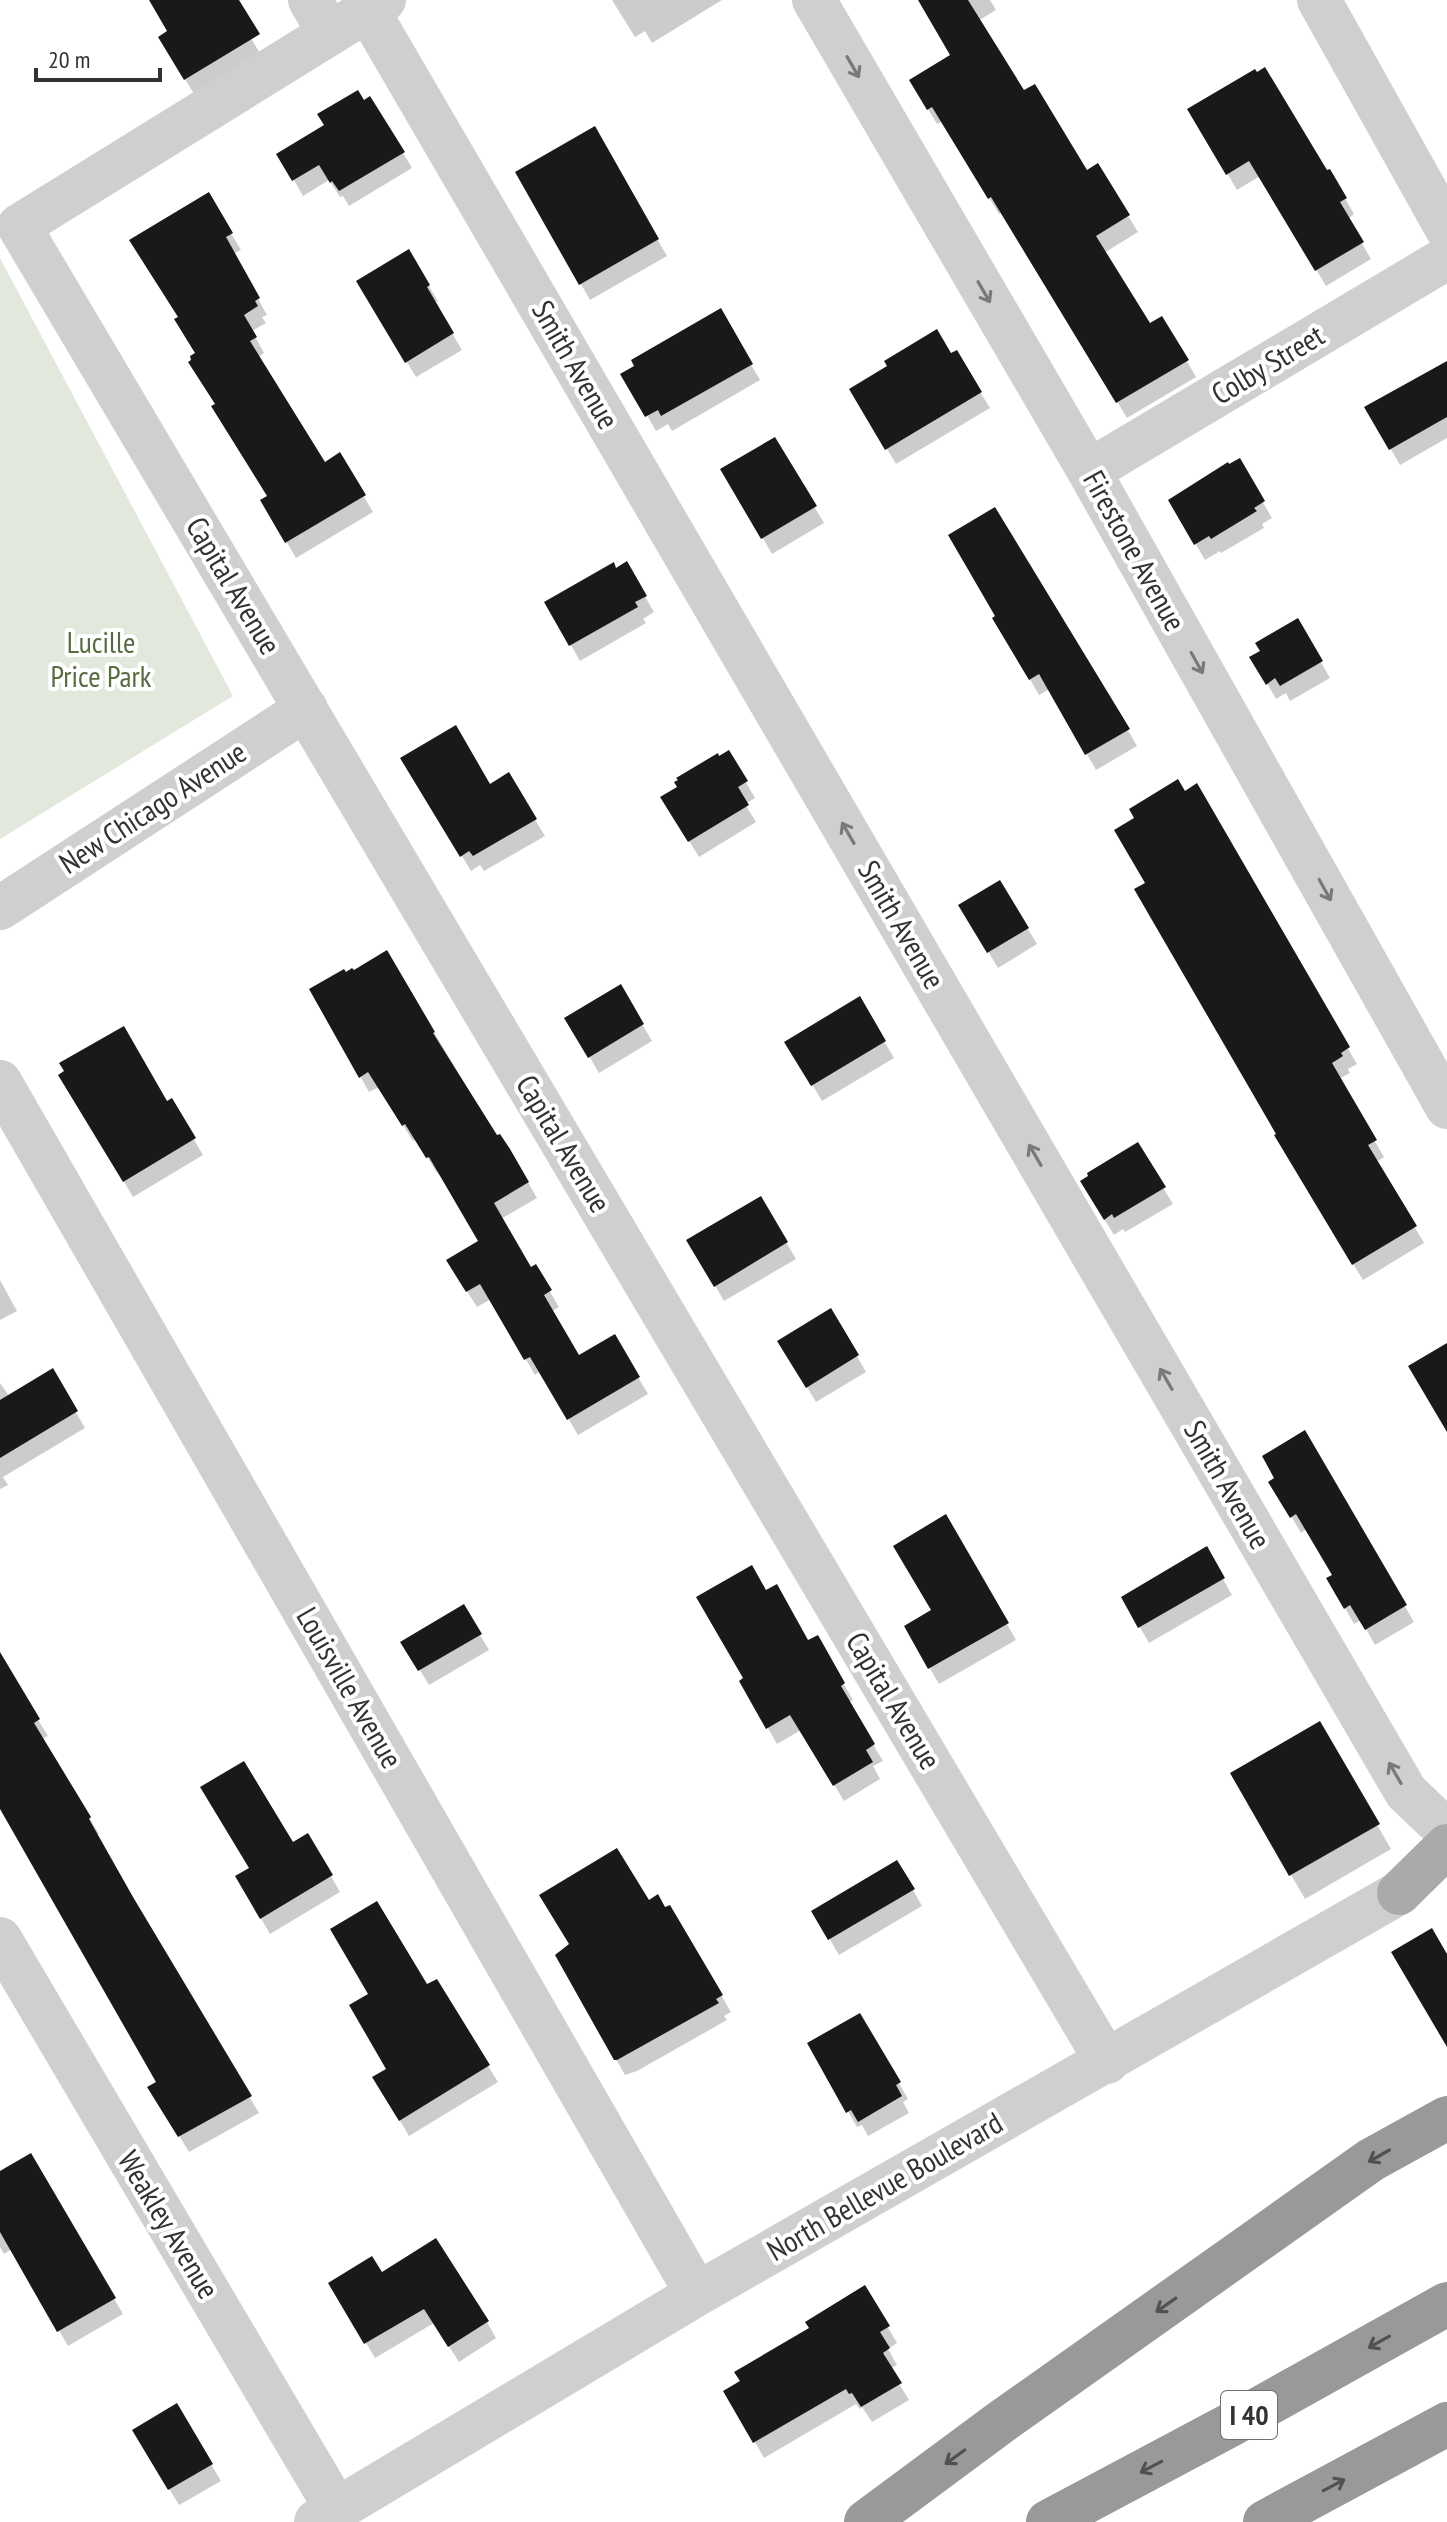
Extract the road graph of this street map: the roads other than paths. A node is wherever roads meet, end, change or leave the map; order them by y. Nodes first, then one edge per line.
1 (814, 0) edge
2 (1319, 0) edge
3 (376, 5) edge
4 (320, 17) edge
5 (1447, 229) edge
6 (1447, 258) edge
7 (1089, 471) junction
8 (306, 709) junction
9 (0, 908) edge
10 (0, 1082) edge
11 (1441, 1084) edge
12 (1447, 1831) edge
13 (1447, 1846) edge
14 (1447, 1887) edge
15 (1399, 1893) junction
16 (0, 1939) edge
17 (1107, 2062) junction
18 (1447, 2118) edge
19 (697, 2294) junction
20 (1447, 2304) edge
21 (1447, 2424) edge
22 (326, 2516) edge
23 (866, 2522) edge
24 (1048, 2522) edge
25 (1265, 2522) edge

1 -> 7 street, Firestone Avenue
2 - 5 street
3 - 4 street
12 -> 3 street, Smith Avenue
4 - 8 street, Capital Avenue
6 - 7 street, Colby Street
7 -> 11 street, Firestone Avenue
8 - 9 street, New Chicago Avenue
8 - 17 street, Capital Avenue
10 - 19 street, Louisville Avenue
13 - 15 main road, North Bellevue Boulevard
14 - 15 main road
15 - 17 street, North Bellevue Boulevard
16 - 22 street, Weakley Avenue
17 - 19 street, North Bellevue Boulevard
18 -> 23 highway
19 - 22 street, North Bellevue Boulevard
20 -> 24 highway, I 40
25 -> 21 highway

